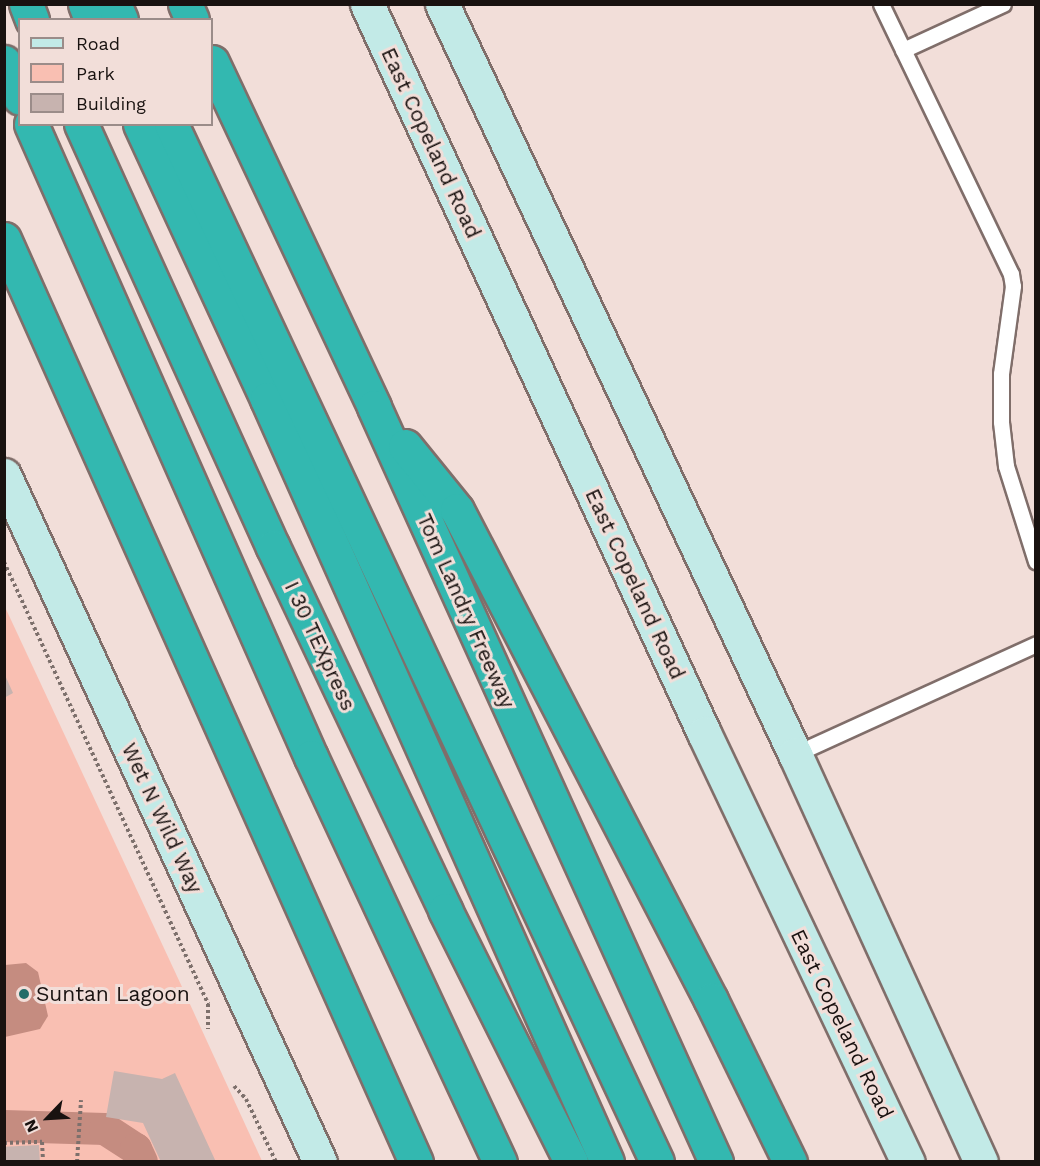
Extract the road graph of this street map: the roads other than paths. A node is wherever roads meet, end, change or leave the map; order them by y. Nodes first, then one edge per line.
1 (85, 4) edge
2 (114, 4) edge
3 (184, 4) edge
4 (367, 4) edge
5 (442, 4) edge
6 (881, 4) edge
7 (1003, 4) edge
8 (91, 18) edge
9 (120, 18) edge
10 (191, 18) edge
11 (903, 50) junction
12 (4, 62) edge
13 (213, 64) edge
14 (18, 94) edge
15 (32, 126) edge
16 (82, 126) edge
17 (141, 126) edge
18 (172, 126) edge
19 (4, 239) edge
20 (374, 406) junction
21 (4, 476) edge
22 (1035, 561) edge
23 (1035, 644) edge
24 (795, 754) junction
25 (320, 1161) edge
26 (416, 1161) edge
27 (500, 1161) edge
28 (571, 1161) edge
29 (607, 1161) edge
30 (657, 1161) edge
31 (716, 1161) edge
32 (790, 1161) edge
33 (908, 1161) edge
34 (981, 1161) edge

1 - 8 highway
2 - 9 highway
3 - 10 highway
4 - 33 main road, East Copeland Road
5 - 24 main road
6 - 11 lane
7 - 11 lane
11 - 22 lane
12 - 14 highway
13 - 20 highway, Tom Landry Freeway
15 - 27 highway
16 - 28 highway, I 30 TEXpress
17 - 29 highway
18 - 30 highway
19 - 26 highway
20 - 31 highway, Tom Landry Freeway
20 - 32 highway
21 - 25 main road, Wet N Wild Way
23 - 24 lane
24 - 34 main road

